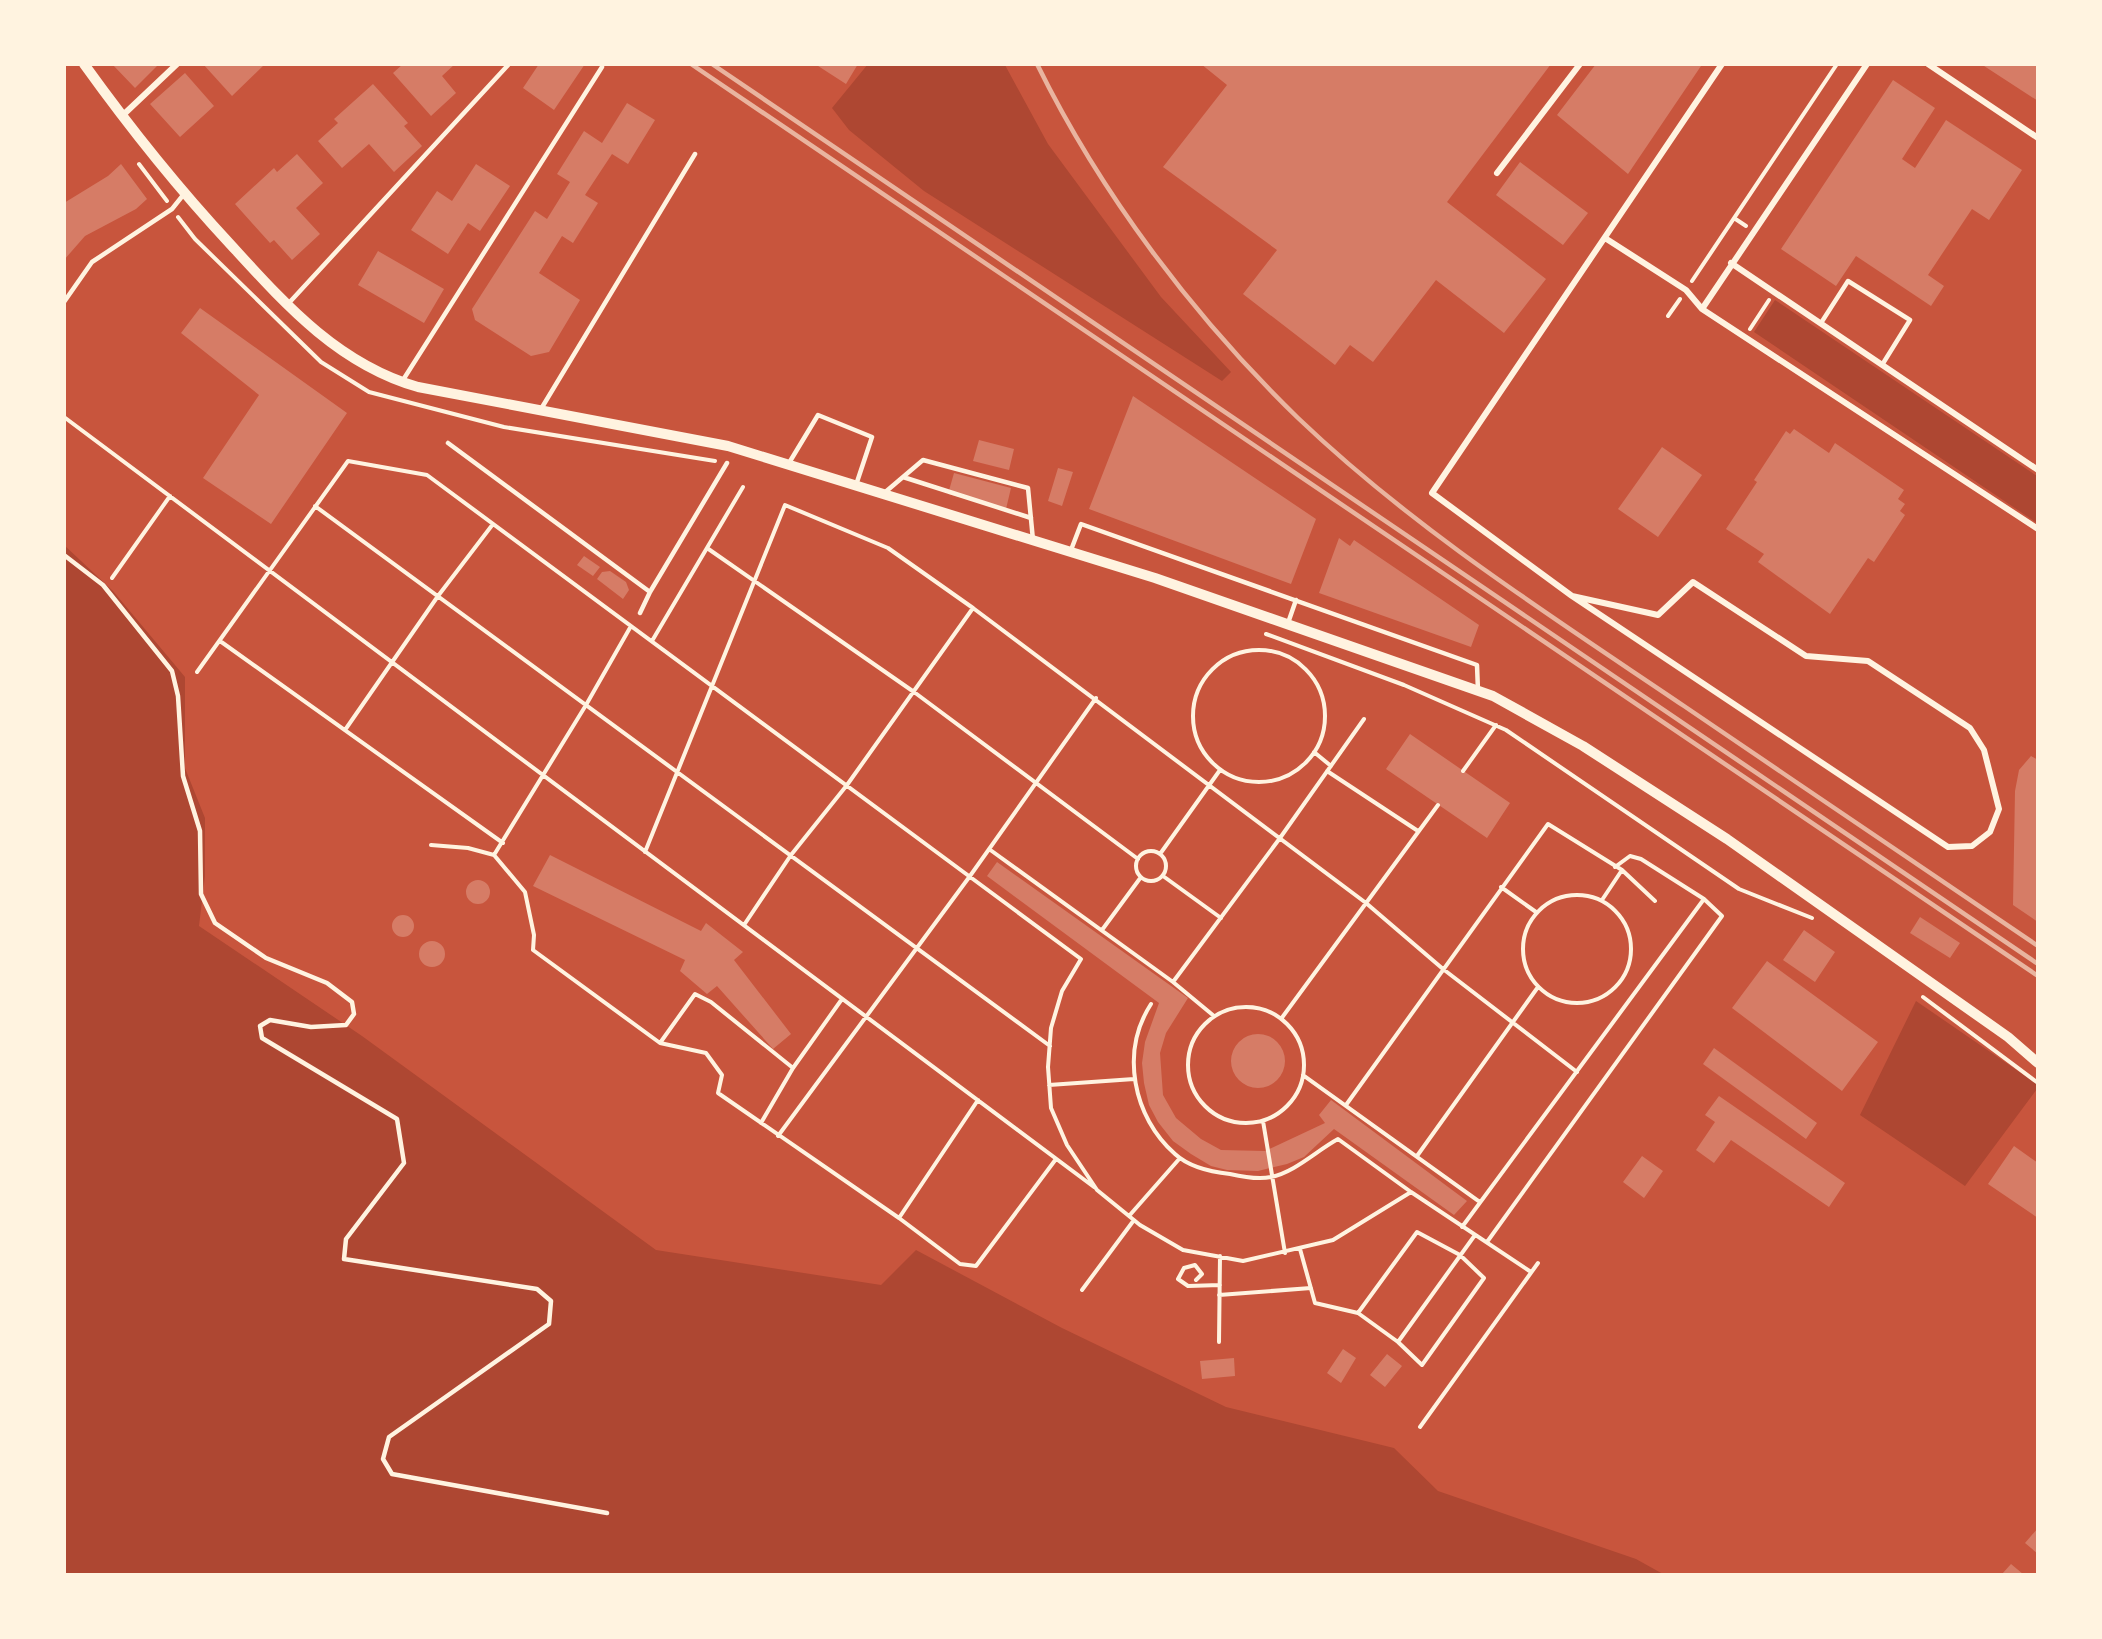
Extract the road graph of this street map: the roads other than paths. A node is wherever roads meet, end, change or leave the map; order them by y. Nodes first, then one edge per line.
1 (84, 64) edge
2 (177, 64) edge
3 (509, 64) edge
4 (1580, 64) edge
5 (1722, 64) edge
6 (1867, 64) edge
7 (1928, 64) edge
8 (602, 67) dead end
9 (122, 116) junction
10 (2037, 138) edge
11 (695, 154) dead end
12 (1497, 173) dead end
13 (184, 194) junction
14 (1605, 238) junction
15 (1731, 263) junction
16 (64, 302) edge
17 (286, 306) junction
18 (1702, 309) junction
19 (1821, 324) junction
20 (1882, 365) junction
21 (401, 382) junction
22 (541, 410) junction
23 (448, 443) dead end
24 (727, 463) road end
25 (788, 464) junction
26 (2037, 470) edge
27 (903, 477) junction
28 (856, 485) junction
29 (884, 494) junction
30 (1031, 518) junction
31 (2037, 529) edge
32 (1033, 540) junction
33 (1070, 552) junction
34 (64, 555) edge
35 (650, 592) junction
36 (1572, 596) junction
37 (1296, 600) junction
38 (640, 613) road end
39 (1287, 624) junction
40 (1478, 691) junction
41 (2037, 1063) edge
42 (607, 1513) dead end

1 - 9 street
2 - 9 street
3 - 17 lane
4 - 12 street
5 - 14 street
6 - 15 street
7 - 10 street
8 - 21 lane
9 - 13 street
11 - 22 lane
13 - 16 lane
13 - 17 street
14 - 18 street
14 - 36 street
15 - 18 street
15 - 19 street
17 - 21 street
18 - 31 street
19 - 20 street
19 - 20 lane
20 - 26 street
21 - 22 street
22 - 25 street
23 - 35 lane
24 - 35 lane
25 - 28 street
25 - 28 lane
27 - 29 lane
27 - 30 lane
27 - 30 lane
28 - 29 street
29 - 32 street
30 - 32 lane
32 - 33 street
33 - 37 lane
33 - 39 street
34 - 42 lane
35 - 38 lane
36 - 36 street
37 - 39 lane
37 - 40 lane
39 - 40 street
40 - 41 street

